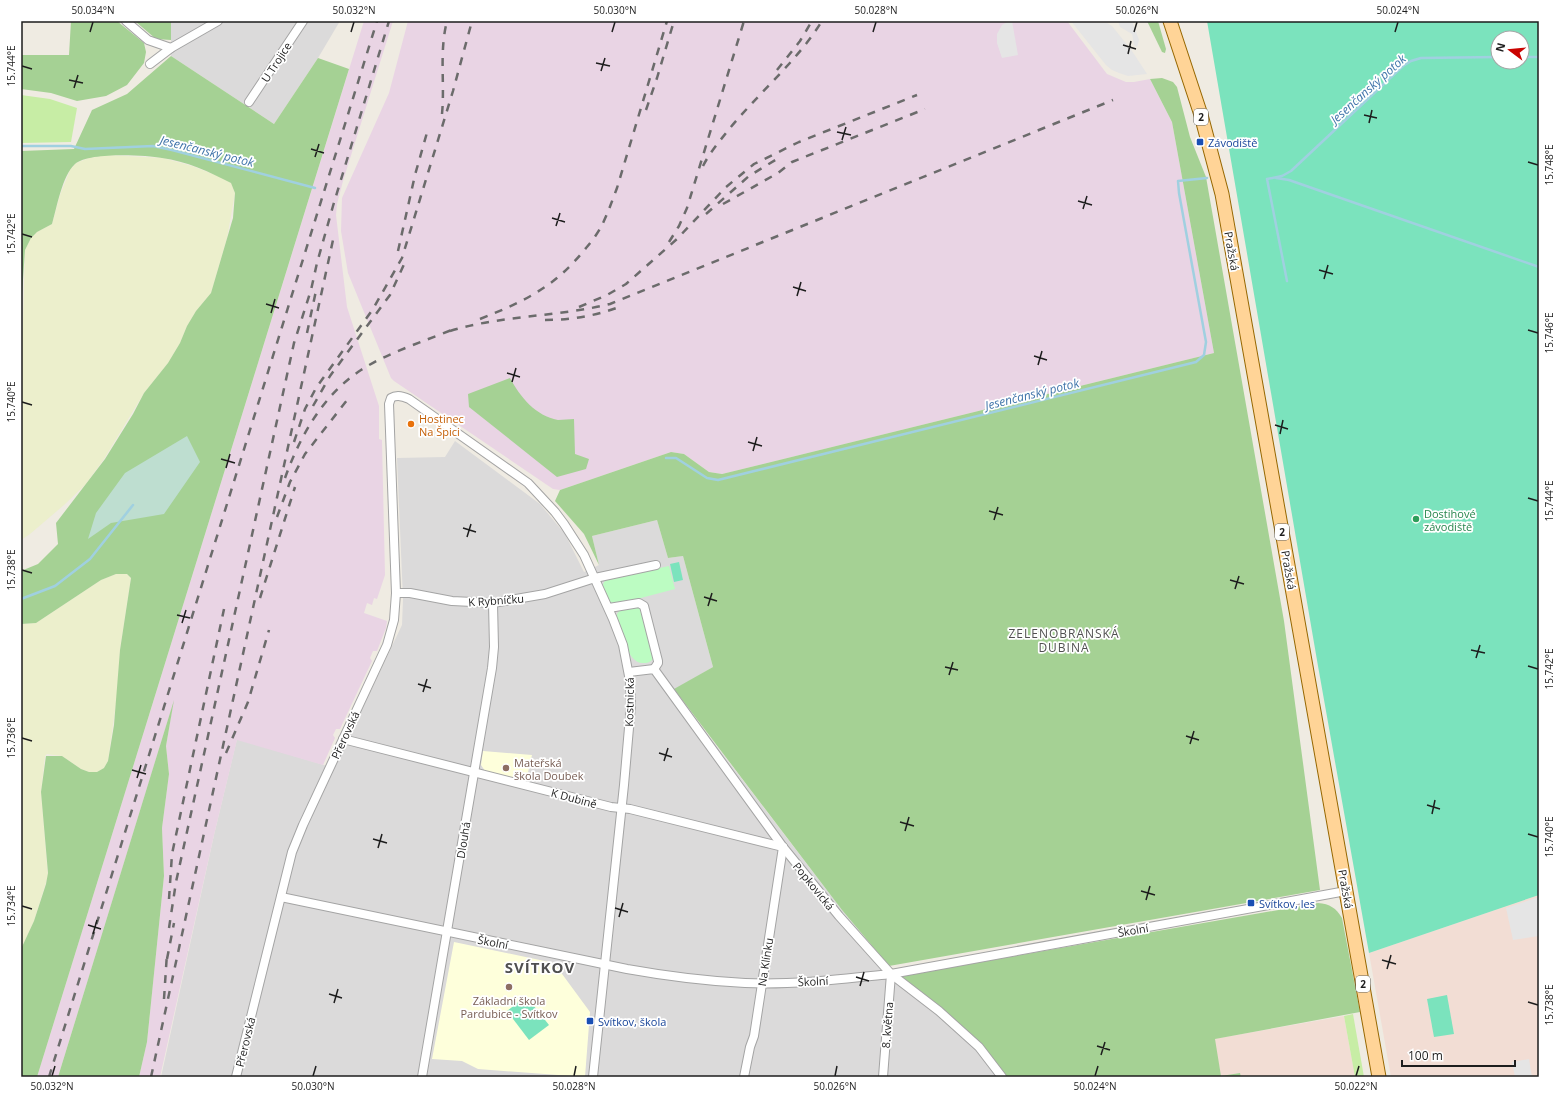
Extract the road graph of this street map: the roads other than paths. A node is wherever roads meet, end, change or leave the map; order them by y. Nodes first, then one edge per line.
1 (126, 21) edge
2 (218, 21) edge
3 (1170, 21) edge
4 (300, 22) edge
5 (171, 48) junction
6 (150, 64) dead end
7 (249, 102) dead end
8 (403, 396) joint
9 (656, 565) dead end
10 (595, 578) junction
11 (396, 593) junction
12 (493, 602) junction
13 (609, 608) junction
14 (654, 669) junction
15 (629, 672) junction
16 (343, 738) junction
17 (474, 772) junction
18 (622, 808) junction
19 (782, 847) junction
20 (1346, 891) junction
21 (281, 898) junction
22 (447, 933) junction
23 (604, 964) junction
24 (891, 974) junction
25 (761, 983) junction
26 (236, 1077) edge
27 (422, 1077) edge
28 (593, 1077) edge
29 (744, 1077) edge
30 (884, 1077) edge
31 (1002, 1077) edge
32 (1379, 1077) edge

1 - 5 street
2 - 5 street
3 - 20 main road, Pražská / 2
4 - 7 street, U Trojice
5 - 6 street
8 - 10 street, Kostnická
8 - 11 street, Přerovská
9 - 10 street
10 - 12 street, K Rybníčku
10 - 13 street, Kostnická
11 - 12 street, K Rybníčku
11 - 16 street, Přerovská
12 - 17 street, Dlouhá
13 - 14 street
13 - 15 street, Kostnická
14 - 15 street
14 - 19 street, Popkovická
15 - 18 street, Kostnická
16 - 17 street, K Dubině
16 - 21 street, Přerovská
17 - 18 street, K Dubině
17 - 22 street, Dlouhá
18 - 19 street, K Dubině
18 - 23 street, Kostnická
19 - 24 street, Popkovická
19 - 25 street, Na Klínku
20 - 24 street, Školní
20 - 32 main road, Pražská / 2
21 - 22 street, Školní
21 - 26 street, Přerovská
22 - 23 street, Školní
22 - 27 street, Dlouhá
23 - 25 street, Školní
23 - 28 street, Kostnická
24 - 25 street, Školní
24 - 30 street, 8. května
24 - 31 street, Popkovická
25 - 29 street, Na Klínku

